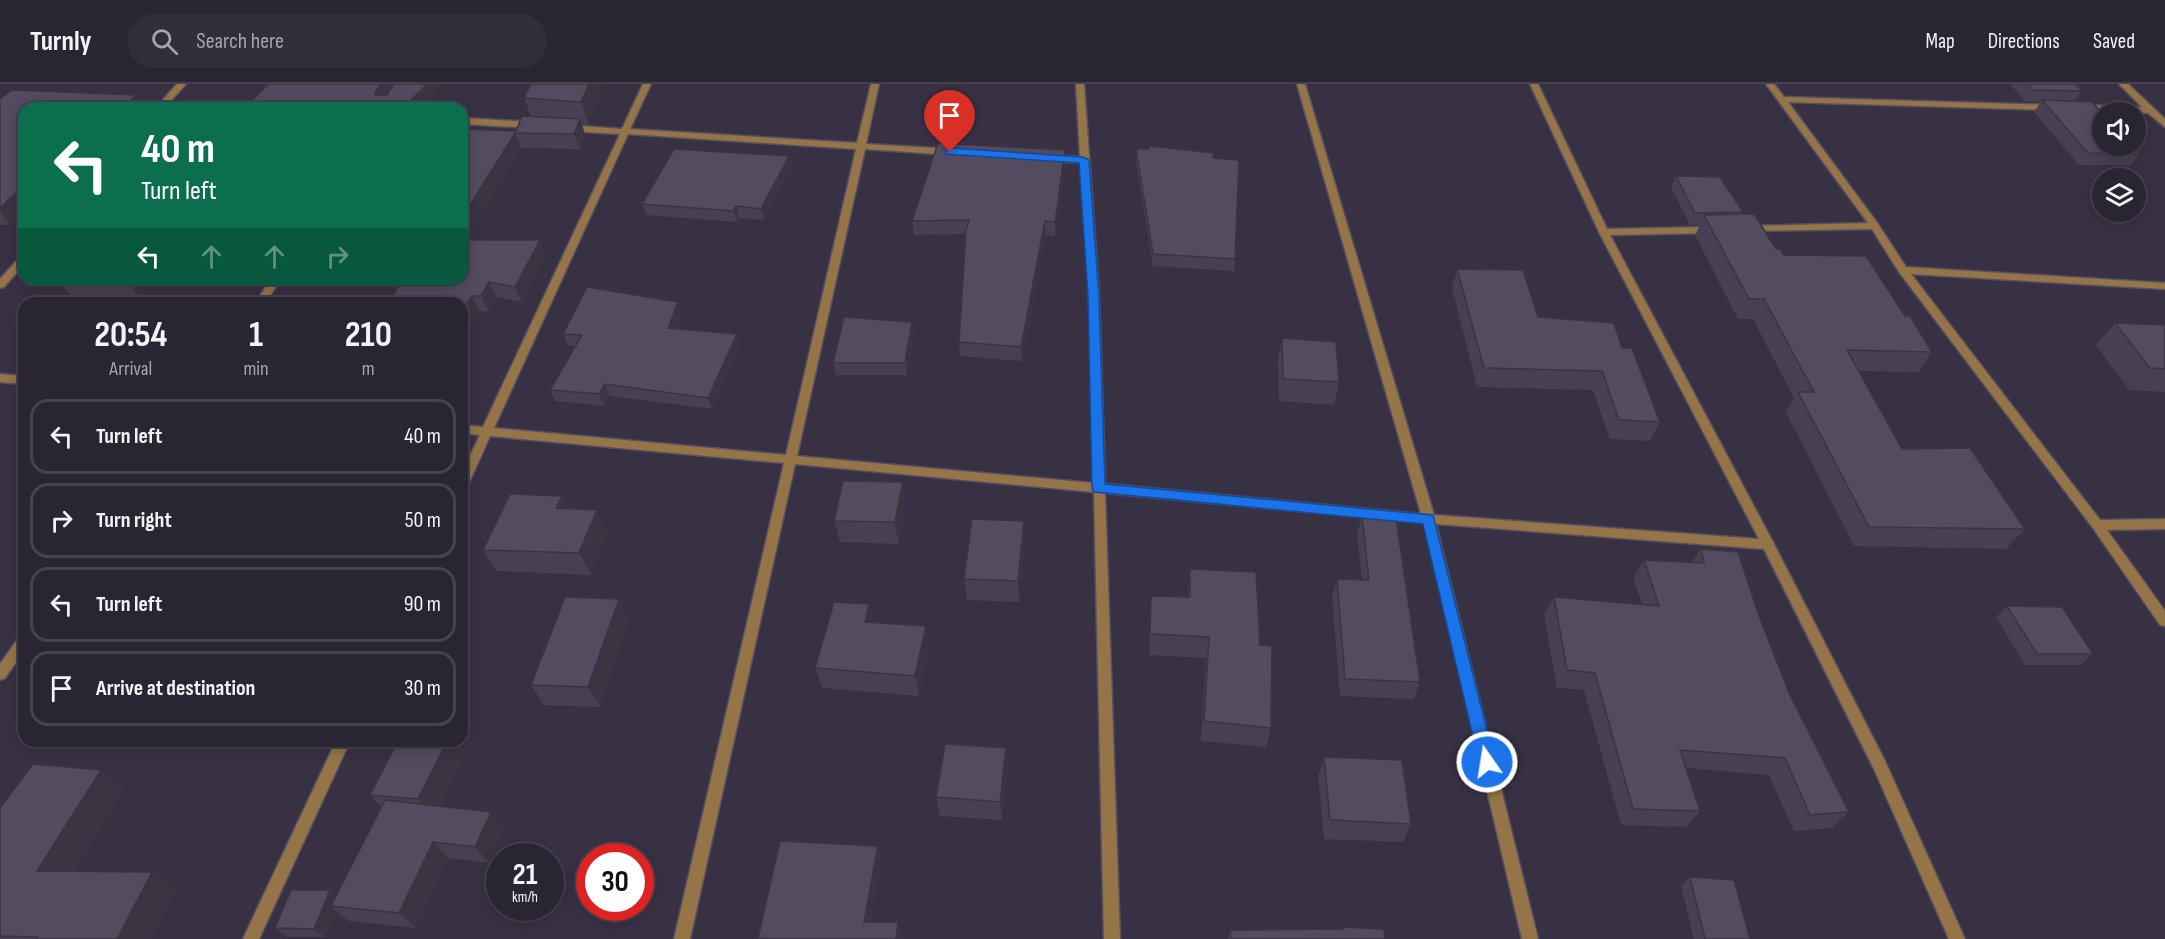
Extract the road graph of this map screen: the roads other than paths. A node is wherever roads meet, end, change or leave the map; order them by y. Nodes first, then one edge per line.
1 (182, 84) edge
2 (647, 84) edge
3 (876, 84) edge
4 (1080, 84) edge
5 (1301, 84) edge
6 (1534, 84) edge
7 (1770, 84) edge
8 (2123, 84) edge
9 (1780, 99) junction
10 (166, 102) edge
11 (2150, 110) junction
12 (468, 121) edge
13 (2165, 124) edge
14 (544, 126) edge
15 (556, 127) edge
16 (626, 131) junction
17 (861, 146) junction
18 (967, 153) edge
19 (1037, 157) edge
20 (1083, 160) junction
21 (1875, 226) junction
22 (1722, 229) edge
23 (1733, 229) edge
24 (1604, 232) junction
25 (18, 265) edge
26 (1903, 270) junction
27 (0, 285) edge
28 (2165, 286) edge
29 (0, 378) edge
30 (18, 380) edge
31 (468, 430) edge
32 (487, 432) junction
33 (789, 460) junction
34 (468, 472) edge
35 (1099, 488) junction
36 (1429, 519) junction
37 (2165, 524) edge
38 (2097, 525) junction
39 (1768, 544) junction
40 (2165, 621) edge
41 (18, 648) edge
42 (0, 674) edge
43 (340, 747) edge
44 (251, 939) edge
45 (682, 939) edge
46 (1112, 939) edge
47 (1530, 939) edge
48 (1957, 939) edge

1 - 10 street
2 - 16 street
3 - 17 street
4 - 20 street
5 - 36 street
6 - 24 street
7 - 9 street
8 - 11 street
9 - 11 street
9 - 21 street
11 - 13 street
12 - 14 street
15 - 16 street
16 - 17 street
16 - 32 street
17 - 18 street
17 - 33 street
19 - 20 street
20 - 35 street
21 - 23 street
21 - 26 street
22 - 24 street
24 - 39 street
25 - 27 street
26 - 28 street
26 - 38 street
29 - 30 street
31 - 32 street
32 - 33 street
32 - 34 street
33 - 35 street
33 - 45 street
35 - 36 street
35 - 46 street
36 - 39 street
36 - 47 street
37 - 38 street
38 - 40 street
39 - 48 street
41 - 42 street
43 - 44 street

